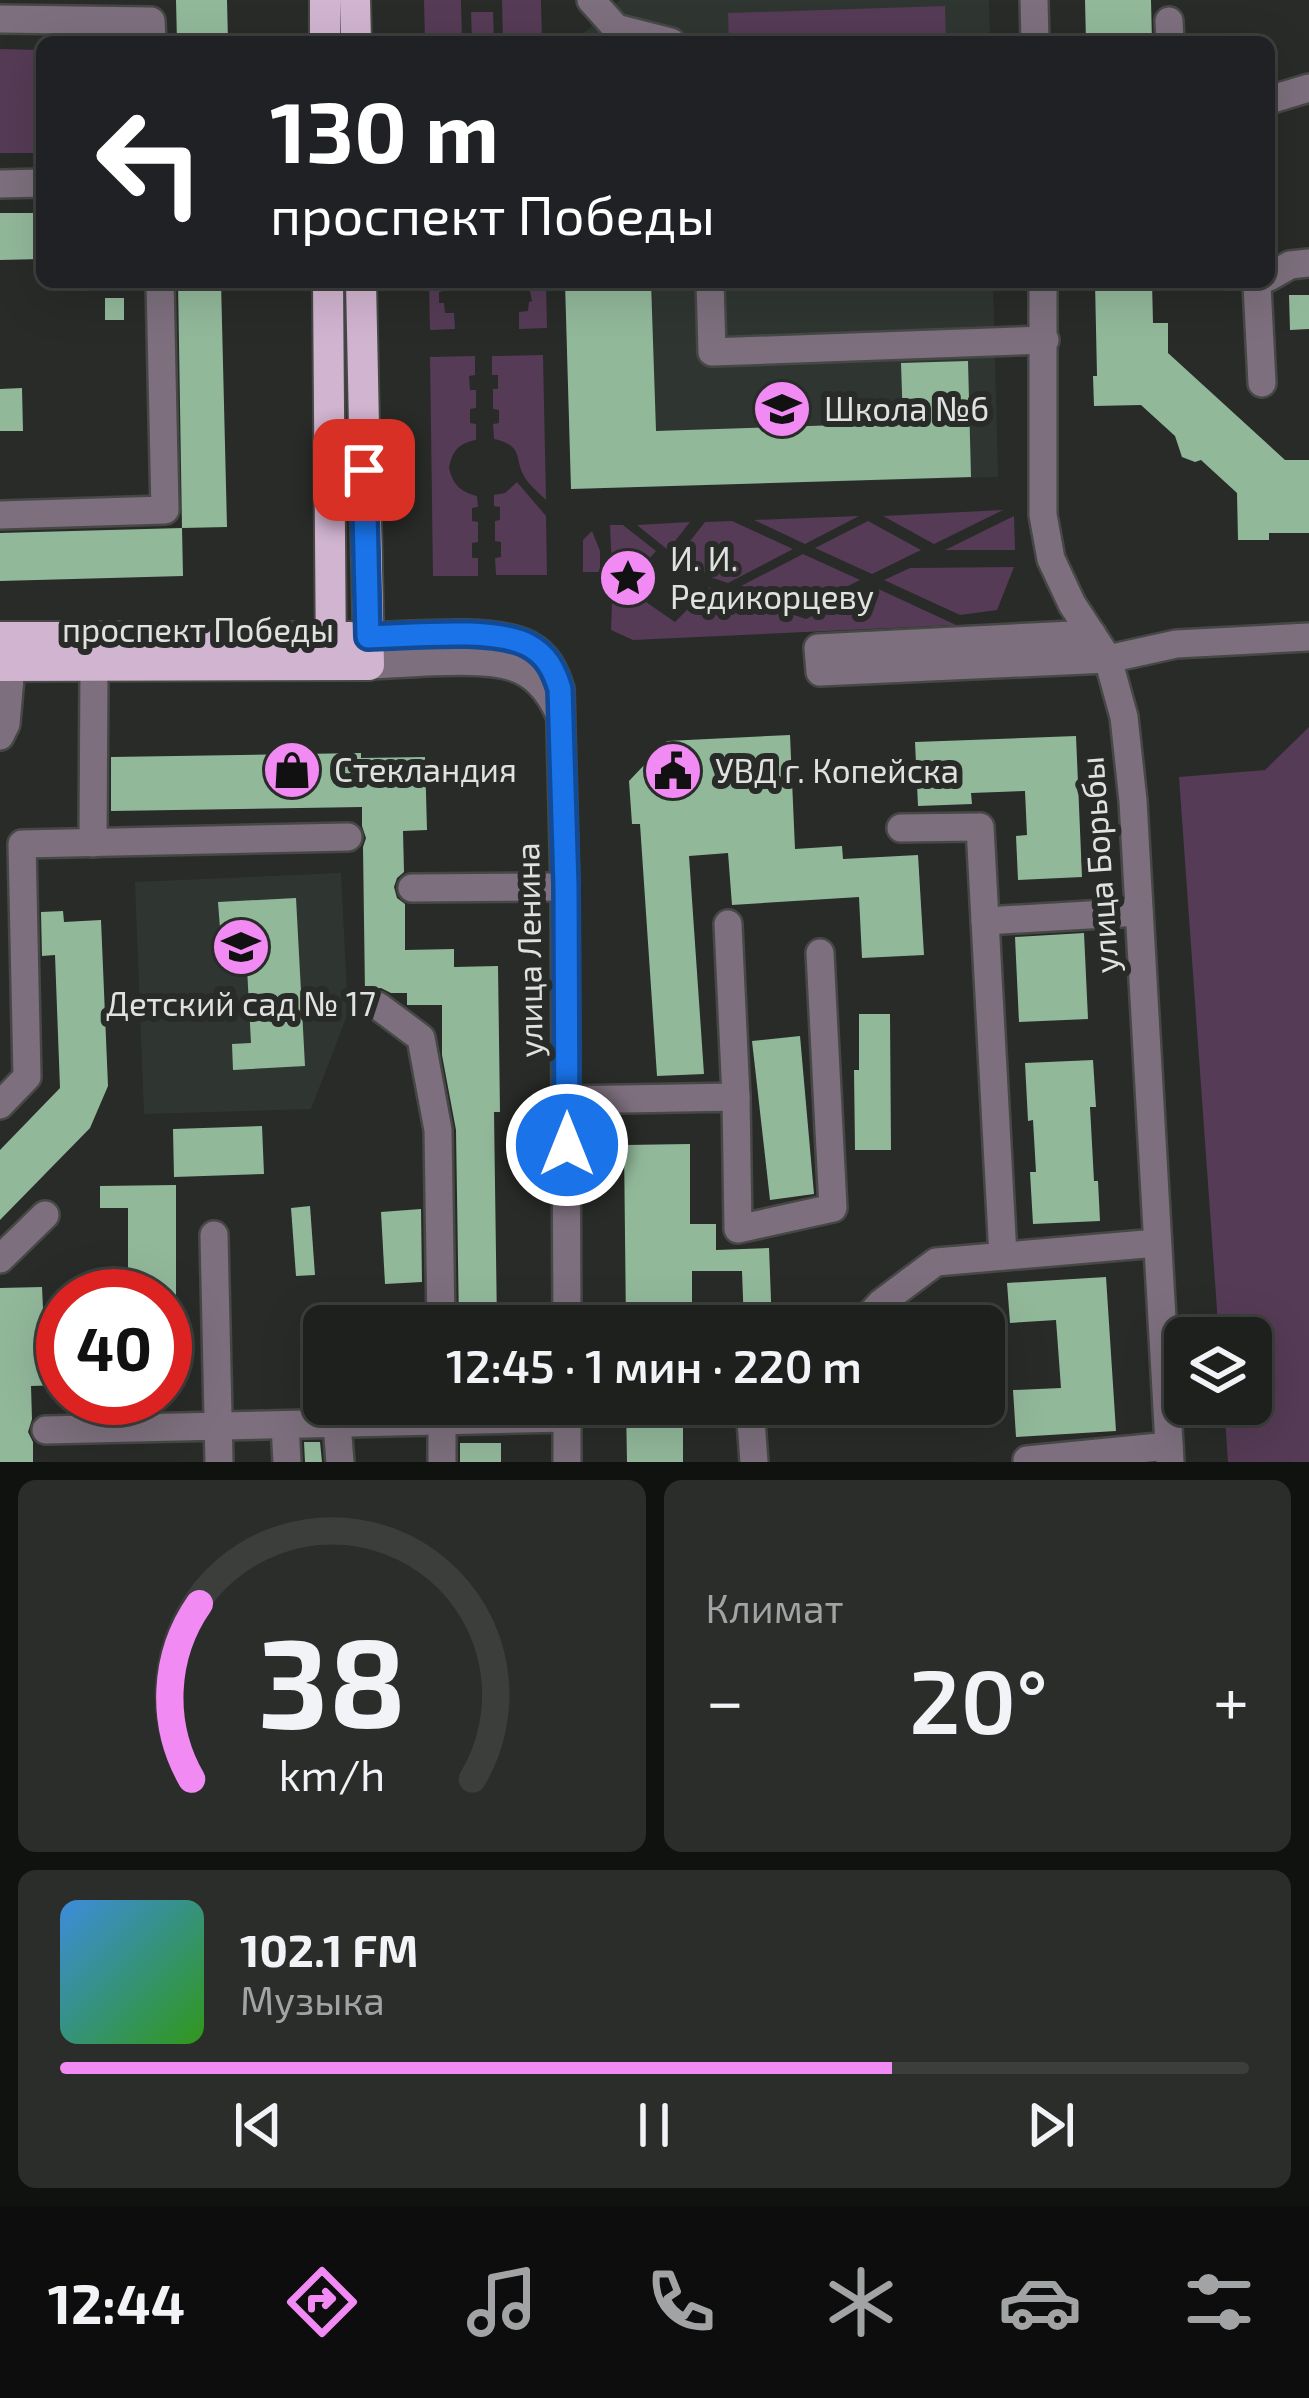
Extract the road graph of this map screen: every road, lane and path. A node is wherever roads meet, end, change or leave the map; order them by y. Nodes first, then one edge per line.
1 (325, 0) edge
2 (355, 0) edge
3 (591, 0) edge
4 (1034, 0) edge
5 (0, 19) edge
6 (616, 35) edge
7 (152, 36) edge
8 (325, 36) edge
9 (356, 36) edge
10 (1035, 36) edge
11 (1309, 88) edge
12 (1275, 98) edge
13 (36, 183) edge
14 (0, 184) edge
15 (1309, 263) edge
16 (1275, 274) edge
17 (160, 288) edge
18 (328, 288) edge
19 (361, 288) edge
20 (710, 288) edge
21 (1043, 288) edge
22 (1257, 288) edge
23 (1045, 340) junction
24 (1262, 382) dead end
25 (0, 515) edge
26 (1092, 634) junction
27 (1309, 637) edge
28 (331, 651) junction
29 (368, 651) junction
30 (4, 656) edge
31 (1108, 658) junction
32 (94, 667) junction
33 (561, 717) joint
34 (0, 736) edge
35 (901, 829) dead end
36 (348, 837) dead end
37 (93, 843) junction
38 (566, 886) junction
39 (412, 888) dead end
40 (1139, 912) junction
41 (985, 921) junction
42 (728, 924) dead end
43 (820, 953) dead end
44 (378, 1006) dead end
45 (736, 1097) junction
46 (567, 1100) junction
47 (0, 1105) edge
48 (45, 1215) dead end
49 (214, 1235) dead end
50 (1157, 1243) junction
51 (1003, 1256) junction
52 (0, 1258) edge
53 (441, 1305) edge
54 (567, 1305) edge
55 (879, 1305) edge
56 (285, 1425) junction
57 (303, 1425) edge
58 (337, 1425) edge
59 (442, 1425) edge
60 (567, 1425) edge
61 (751, 1425) edge
62 (218, 1427) junction
63 (46, 1430) dead end
64 (1170, 1454) edge
65 (219, 1462) edge
66 (287, 1462) edge
67 (340, 1462) edge
68 (442, 1462) edge
69 (567, 1462) edge
70 (754, 1462) edge
71 (1027, 1462) edge

1 - 8 main road
2 - 9 main road
3 - 6 street
4 - 10 street
5 - 7 street
11 - 12 street
13 - 14 street
15 - 16 street
17 - 25 street
18 - 28 main road
19 - 29 main road
20 - 23 street
21 - 23 street, улица Борьбы
22 - 24 street
23 - 26 street, улица Борьбы
26 - 31 street, улица Борьбы
26 - 31 street
27 - 31 street
28 - 29 main road, проспект Победы
28 - 30 main road, проспект Победы
28 - 32 main road, проспект Победы
29 - 33 street, проспект Победы
30 - 32 main road, проспект Победы
30 - 34 street
31 - 40 street, улица Борьбы
32 - 37 street
33 - 38 street, улица Ленина
35 - 41 street
36 - 37 street
37 - 47 street
38 - 39 street
38 - 46 street, улица Ленина
40 - 41 street
40 - 50 street, улица Борьбы
41 - 51 street
42 - 45 street
43 - 45 street
44 - 53 street
45 - 46 street
46 - 54 street, улица Ленина
48 - 52 street
49 - 62 street
50 - 51 street
50 - 64 street, улица Борьбы
51 - 55 street
56 - 57 street
56 - 62 street
56 - 66 street
58 - 67 street
59 - 68 street
60 - 69 street
61 - 70 street
62 - 63 street
62 - 65 street
64 - 71 street

